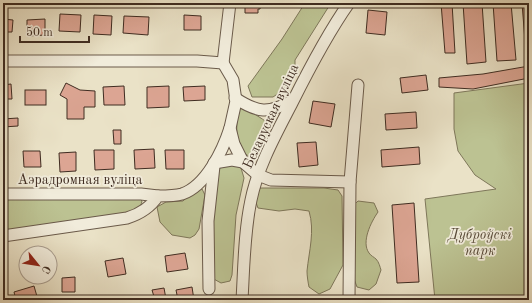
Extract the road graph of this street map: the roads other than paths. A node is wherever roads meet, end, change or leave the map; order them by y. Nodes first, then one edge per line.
1 (230, 3) edge
2 (349, 3) edge
3 (3, 61) edge
4 (223, 63) junction
5 (358, 85) dead end
6 (235, 98) junction
7 (292, 101) junction
8 (230, 128) junction
9 (243, 162) junction
10 (214, 163) junction
11 (258, 175) junction
12 (350, 182) junction
13 (3, 194) edge
14 (158, 196) junction
15 (3, 236) edge
16 (209, 289) dead end
17 (242, 300) edge
18 (349, 300) edge

1 - 4 street
2 - 7 street, Беларуская вуліца
3 - 4 street
4 - 6 street
5 - 12 street
6 - 7 street
6 - 8 street
7 - 11 street, Беларуская вуліца
8 - 9 street
8 - 10 street
9 - 10 street
9 - 11 street
10 - 14 street, Аэрадромная вуліца
10 - 16 street
11 - 12 street
11 - 17 street, Беларуская вуліца
12 - 18 street
13 - 14 street, Аэрадромная вуліца
14 - 15 street

